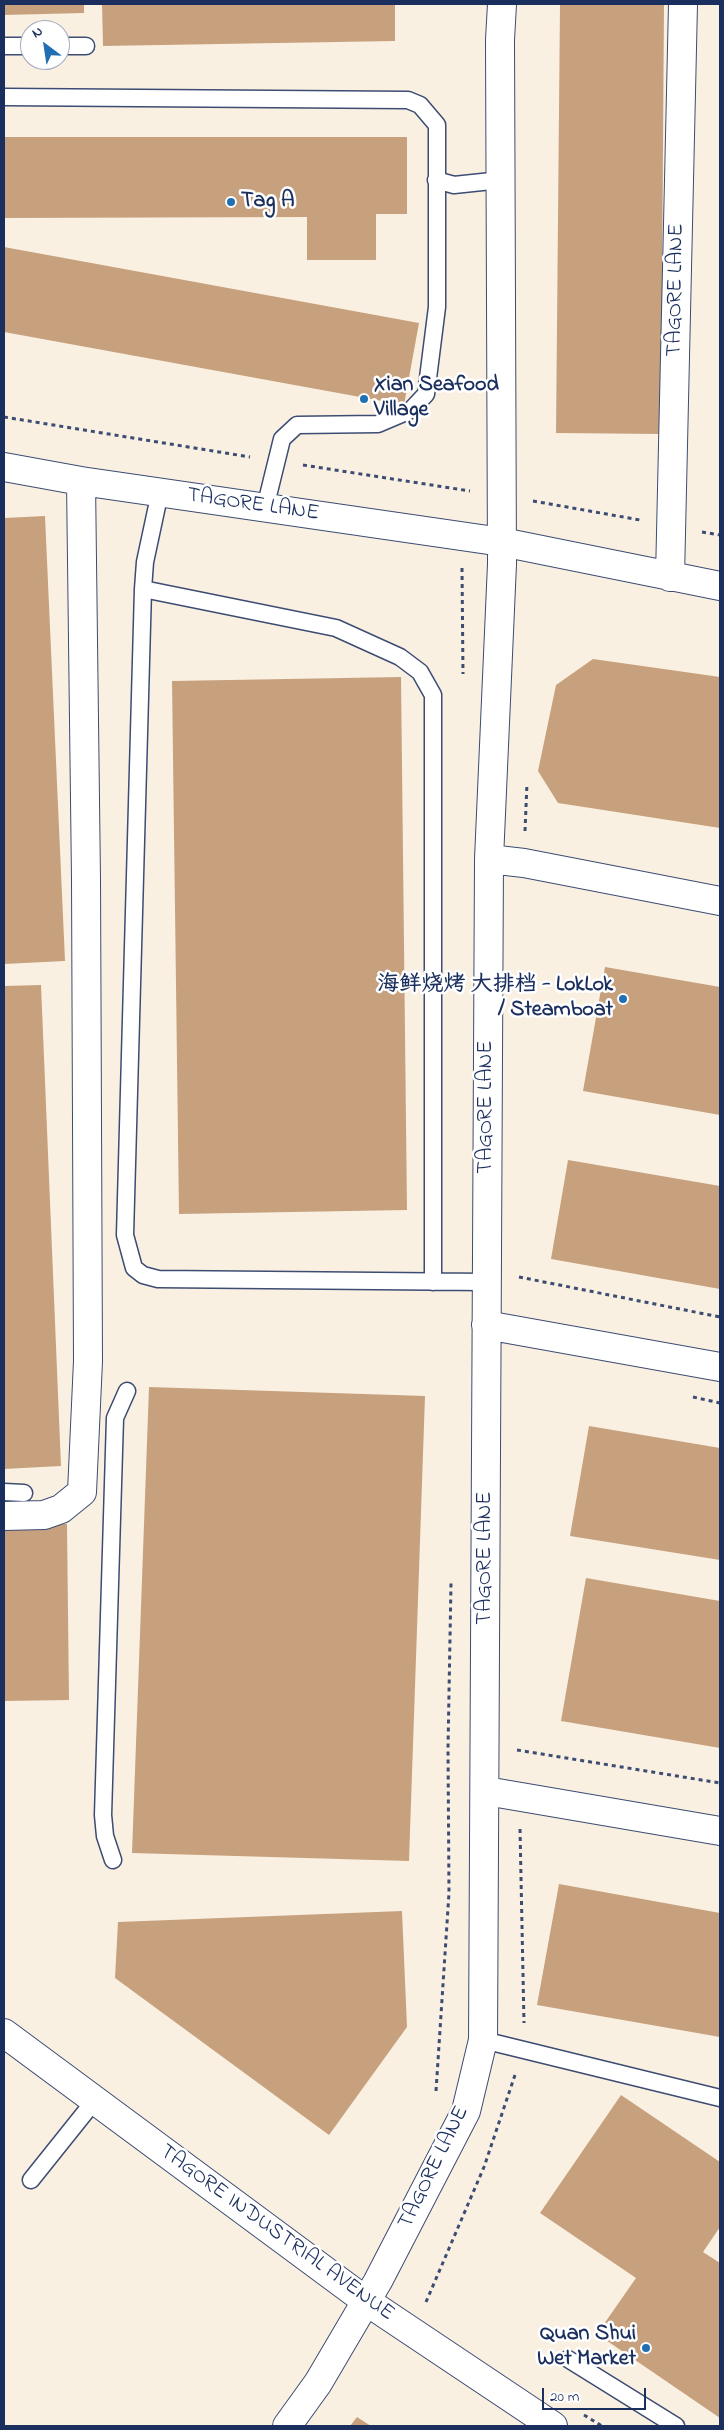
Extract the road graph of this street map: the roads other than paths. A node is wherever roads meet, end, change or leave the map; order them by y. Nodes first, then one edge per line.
1 (502, 4) edge
2 (683, 4) edge
3 (4, 46) edge
4 (20, 46) edge
5 (70, 46) edge
6 (86, 46) dead end
7 (4, 97) edge
8 (436, 180) junction
9 (501, 180) junction
10 (4, 467) edge
11 (82, 481) junction
12 (160, 492) junction
13 (265, 508) junction
14 (502, 542) junction
15 (670, 577) junction
16 (720, 586) edge
17 (143, 589) junction
18 (489, 858) junction
19 (720, 900) edge
20 (499, 1279) junction
21 (432, 1282) junction
22 (486, 1325) junction
23 (720, 1368) edge
24 (127, 1391) dead end
25 (4, 1492) edge
26 (24, 1493) dead end
27 (4, 1516) edge
28 (486, 1791) junction
29 (720, 1831) edge
30 (113, 1860) dead end
31 (4, 2034) edge
32 (483, 2040) junction
33 (720, 2098) edge
34 (95, 2100) junction
35 (31, 2180) dead end
36 (366, 2301) junction
37 (568, 2359) dead end
38 (287, 2426) edge
39 (553, 2426) edge
40 (676, 2426) edge

1 - 9 street, TAGORE LANE
2 - 15 street, TAGORE LANE
3 - 4 lane
5 - 6 lane
7 - 8 lane
8 - 9 lane
8 - 13 lane
9 - 14 street, TAGORE LANE
10 - 11 street, TAGORE LANE
11 - 12 street, TAGORE LANE
11 - 27 street
12 - 13 street, TAGORE LANE
12 - 17 lane
13 - 14 street, TAGORE LANE
14 - 15 street, TAGORE LANE
14 - 18 street, TAGORE LANE
15 - 16 street, TAGORE LANE
17 - 21 lane
17 - 21 lane
18 - 19 street
18 - 20 street, TAGORE LANE
20 - 21 lane
20 - 22 street, TAGORE LANE
22 - 23 street
22 - 28 street, TAGORE LANE
24 - 30 lane
25 - 26 lane
28 - 29 street
28 - 32 street, TAGORE LANE
31 - 34 street, TAGORE INDUSTRIAL AVENUE
32 - 33 lane
32 - 36 street, TAGORE LANE
34 - 35 lane
34 - 36 street, TAGORE INDUSTRIAL AVENUE
36 - 38 street, TAGORE LANE
36 - 39 street, TAGORE INDUSTRIAL AVENUE
37 - 40 lane

